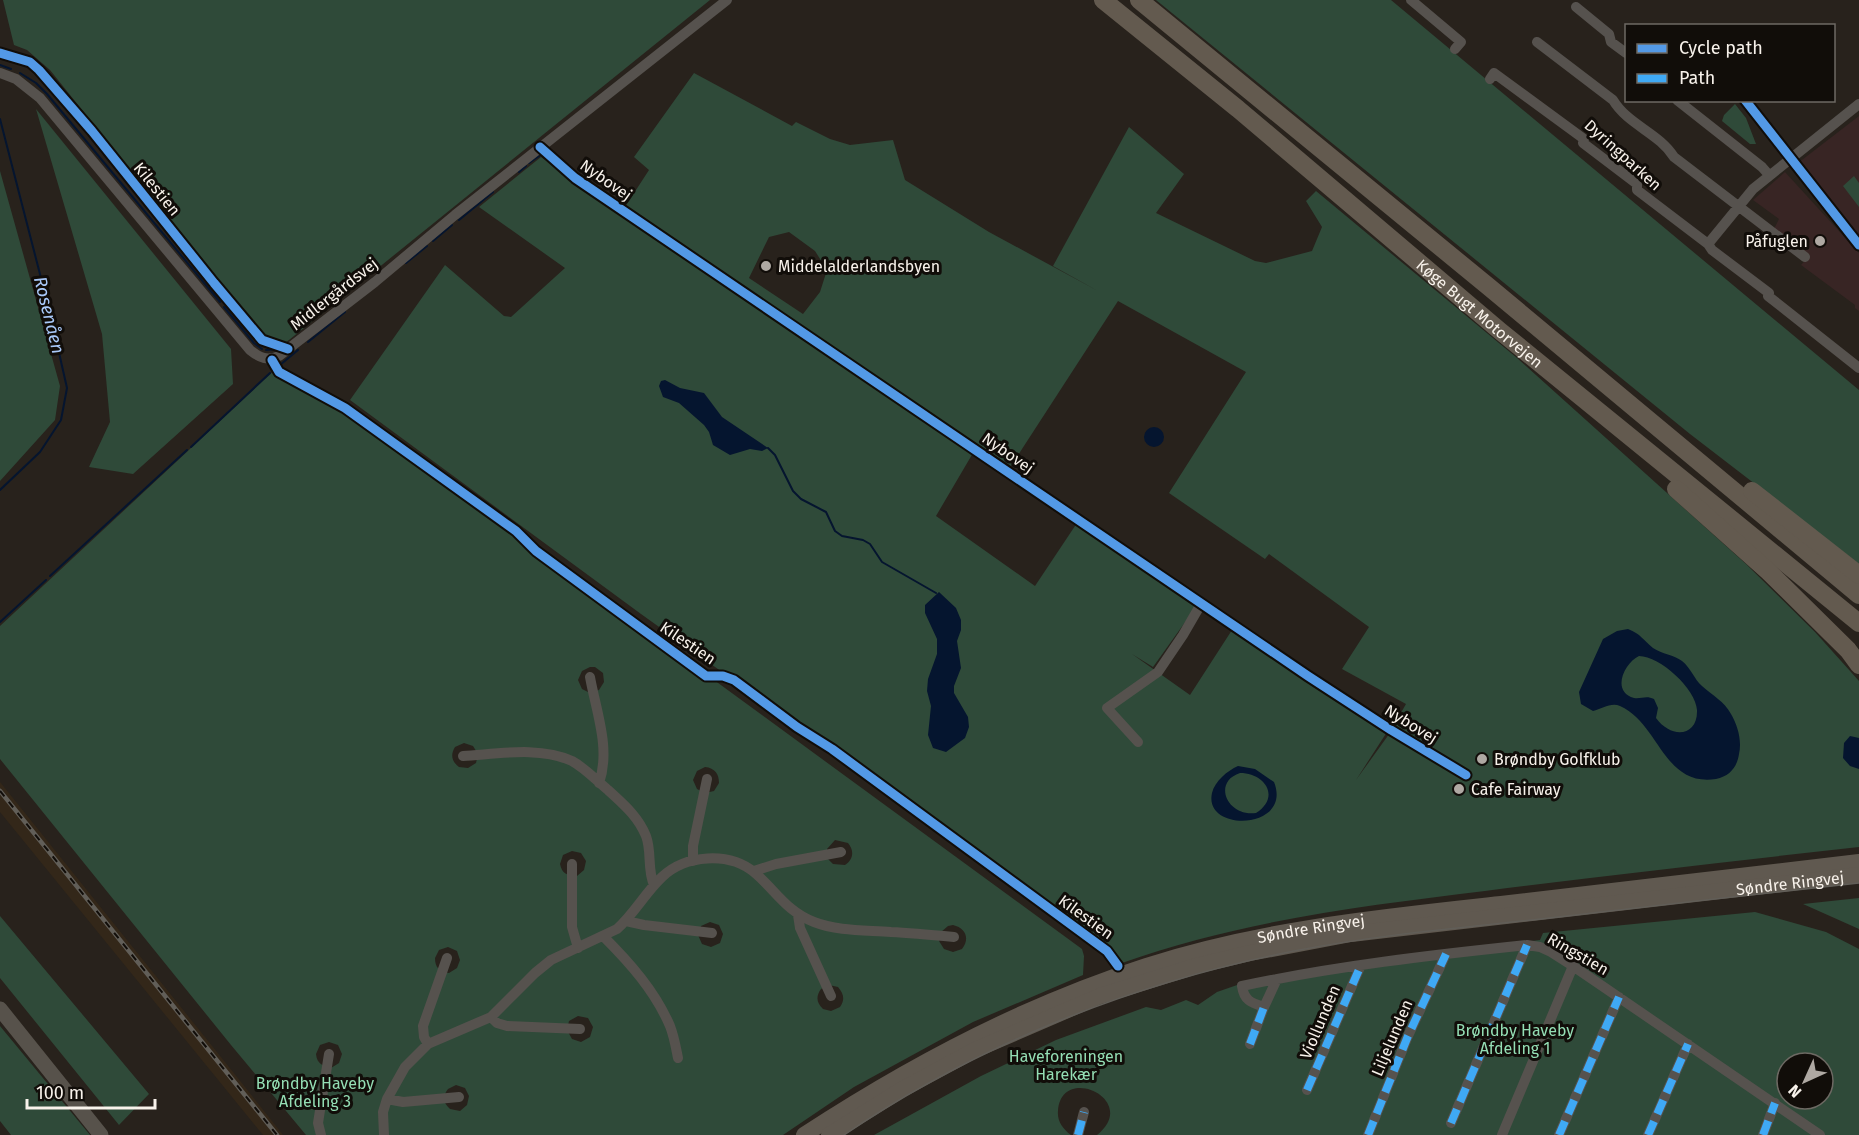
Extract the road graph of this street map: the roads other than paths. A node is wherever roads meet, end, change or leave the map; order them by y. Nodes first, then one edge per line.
1 (727, 0) edge
2 (1103, 0) edge
3 (1139, 0) edge
4 (1411, 0) edge
5 (1576, 8) dead end
6 (1537, 42) dead end
7 (1455, 49) dead end
8 (1625, 52) edge
9 (0, 73) edge
10 (1490, 79) dead end
11 (1680, 102) edge
12 (1859, 104) edge
13 (540, 147) junction
14 (1768, 175) junction
15 (1738, 207) junction
16 (1708, 244) junction
17 (1805, 257) dead end
18 (1489, 287) junction
19 (1500, 331) junction
20 (1859, 368) edge
21 (1859, 575) edge
22 (1859, 595) edge
23 (1201, 604) junction
24 (1859, 623) edge
25 (1859, 665) edge
26 (590, 677) dead end
27 (1138, 742) dead end
28 (463, 756) dead end
29 (1466, 775) dead end
30 (707, 779) dead end
31 (599, 783) junction
32 (841, 852) dead end
33 (693, 861) junction
34 (1859, 862) edge
35 (572, 864) dead end
36 (754, 872) junction
37 (1859, 876) edge
38 (654, 885) junction
39 (798, 915) junction
40 (626, 921) junction
41 (712, 933) dead end
42 (603, 936) junction
43 (954, 937) dead end
44 (1527, 945) junction
45 (578, 948) junction
46 (1446, 954) junction
47 (447, 958) dead end
48 (1361, 965) junction
49 (1573, 966) junction
50 (1277, 979) junction
51 (831, 996) dead end
52 (1619, 997) junction
53 (1264, 1007) junction
54 (0, 1009) edge
55 (491, 1017) junction
56 (580, 1029) dead end
57 (428, 1044) junction
58 (1250, 1044) dead end
59 (1688, 1044) junction
60 (329, 1054) dead end
61 (678, 1058) dead end
62 (1307, 1090) dead end
63 (459, 1097) dead end
64 (387, 1099) junction
65 (1774, 1103) junction
66 (1084, 1112) dead end
67 (1451, 1123) dead end
68 (101, 1135) edge
69 (321, 1135) edge
70 (384, 1135) edge
71 (804, 1135) edge
72 (829, 1135) edge
73 (1078, 1135) edge
74 (1368, 1135) edge
75 (1502, 1135) edge
76 (1559, 1135) edge
77 (1648, 1135) edge
78 (1763, 1135) edge
79 (1820, 1135) edge

1 - 13 street, Midlergårdsvej
2 - 19 highway, Køge Bugt Motorvejen
3 - 18 highway, Køge Bugt Motorvejen
4 - 7 street
5 - 8 street
6 - 15 street, Dyringparken
9 - 13 street, Midlergårdsvej
10 - 16 street, Dyringparken
11 - 14 street
12 - 14 street
13 - 23 street, Nybovej
14 - 15 street
15 - 16 street
15 - 17 street, Dyringparken
16 - 20 street, Dyringparken
18 - 21 highway
18 - 22 highway, Køge Bugt Motorvejen
19 - 24 highway, Køge Bugt Motorvejen
19 - 25 highway
23 - 27 street
23 - 29 street, Nybovej
26 - 31 street
28 - 31 street
30 - 33 street
31 - 38 street
32 - 36 street
33 - 36 street
33 - 38 street
34 - 71 main road, Søndre Ringvej
35 - 45 street
36 - 39 street
37 - 72 main road, Søndre Ringvej
38 - 40 street
39 - 43 street
39 - 51 street
40 - 41 street
40 - 42 street
42 - 45 street
42 - 61 street
44 - 46 street, Ringstien
44 - 49 street, Ringstien
44 - 67 street
45 - 55 street
46 - 48 street, Ringstien
46 - 74 street, Liljelunden
47 - 57 street
48 - 50 street, Ringstien
48 - 62 street, Viollunden
49 - 52 street, Ringstien
49 - 75 street
50 - 53 street
50 - 53 street, Ringstien
52 - 59 street, Ringstien
52 - 76 street
53 - 58 street
54 - 68 street
55 - 56 street
55 - 57 street
57 - 64 street
59 - 65 street, Ringstien
59 - 77 street
60 - 69 street
63 - 64 street
64 - 70 street
65 - 78 street
65 - 79 street, Ringstien
66 - 73 street

